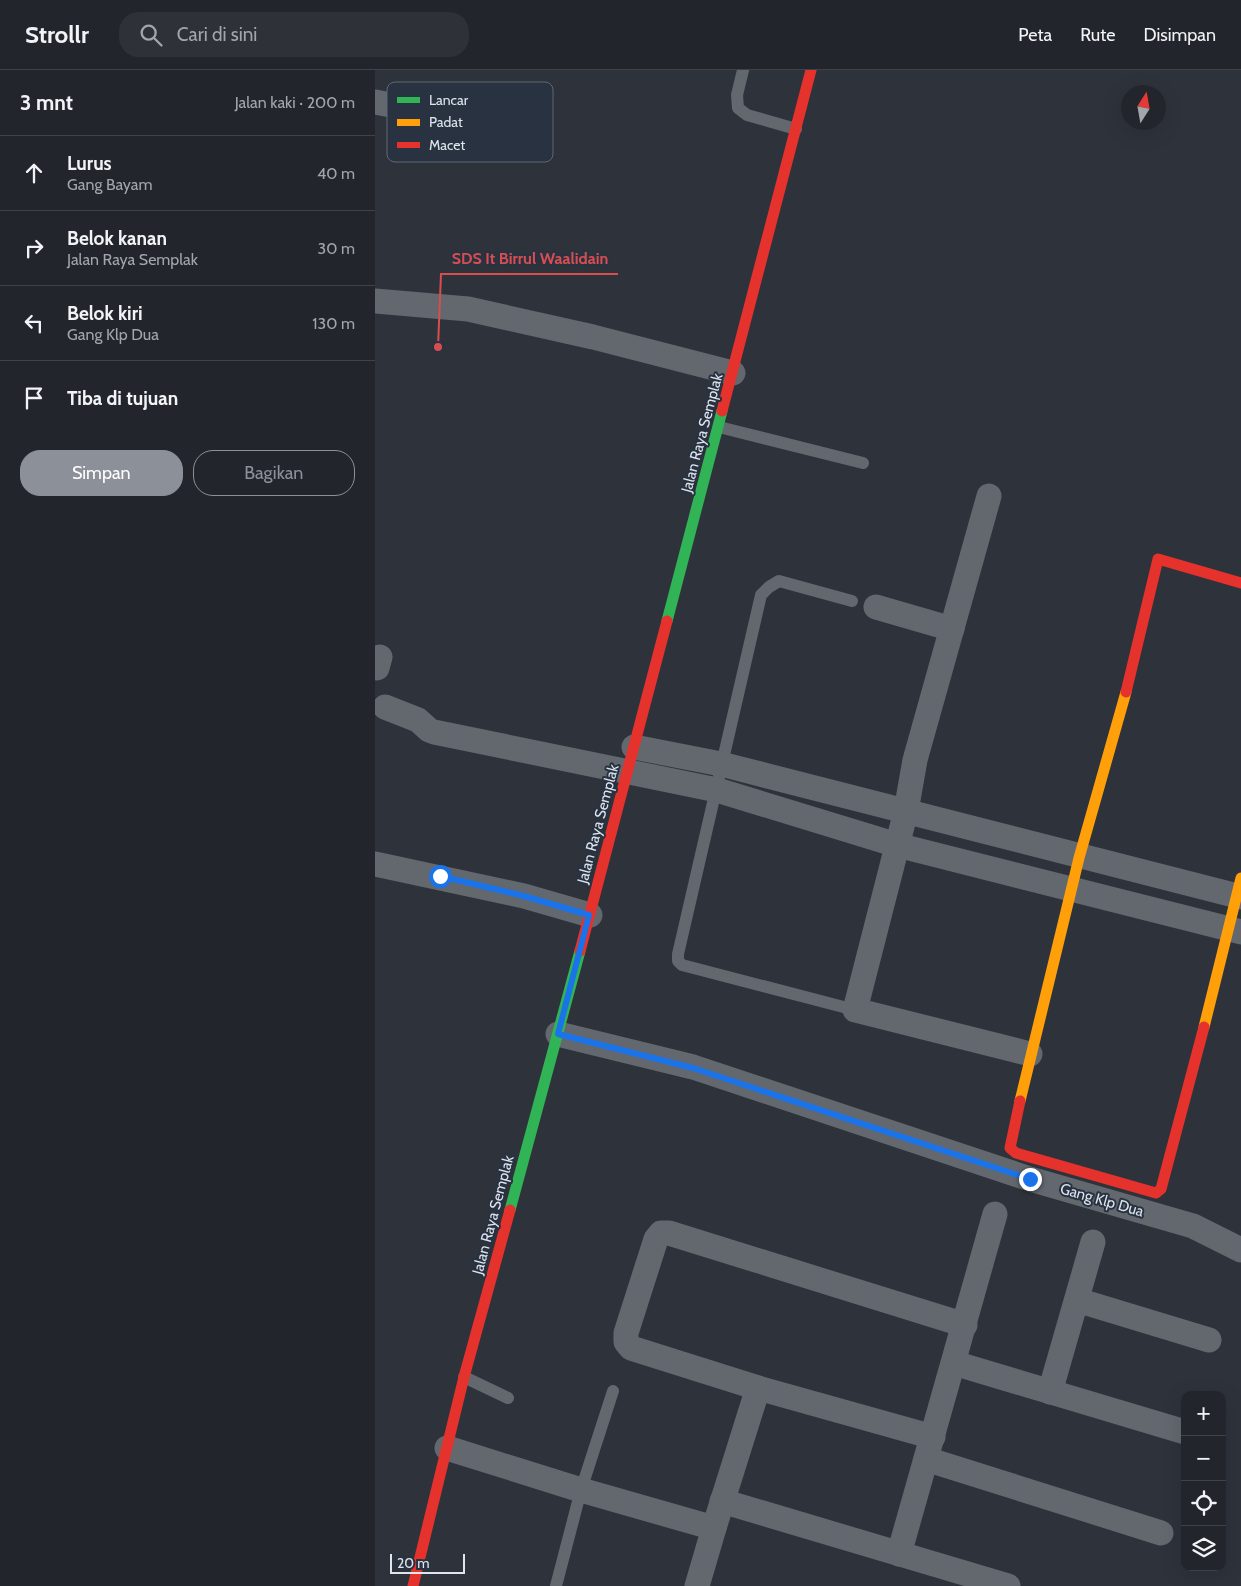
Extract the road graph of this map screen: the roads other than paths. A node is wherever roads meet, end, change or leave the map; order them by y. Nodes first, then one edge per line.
1 (743, 70) edge
2 (811, 70) edge
3 (796, 129) junction
4 (375, 301) edge
5 (733, 373) junction
6 (719, 427) junction
7 (863, 463) dead end
8 (989, 496) dead end
9 (1241, 583) edge
10 (852, 601) dead end
11 (876, 607) dead end
12 (952, 628) junction
13 (385, 706) dead end
14 (634, 747) junction
15 (721, 764) junction
16 (627, 772) junction
17 (717, 790) junction
18 (906, 811) junction
19 (897, 845) junction
20 (1079, 858) junction
21 (375, 864) edge
22 (1071, 889) junction
23 (1239, 891) edge
24 (589, 915) junction
25 (1236, 930) edge
26 (855, 1010) junction
27 (558, 1034) junction
28 (1030, 1054) junction
29 (995, 1214) dead end
30 (1093, 1242) dead end
31 (1241, 1250) edge
32 (1077, 1300) junction
33 (965, 1325) junction
34 (1209, 1340) dead end
35 (954, 1363) junction
36 (468, 1379) junction
37 (758, 1388) junction
38 (613, 1392) dead end
39 (1050, 1392) junction
40 (508, 1398) dead end
41 (1181, 1431) edge
42 (447, 1448) junction
43 (929, 1448) junction
44 (581, 1490) junction
45 (722, 1501) junction
46 (714, 1528) junction
47 (1161, 1533) dead end
48 (899, 1554) junction
49 (413, 1586) edge
50 (556, 1586) edge
51 (697, 1586) edge
52 (1008, 1586) edge

1 - 3 lane
2 - 3 main road, Jalan Raya Semplak
3 - 5 main road, Jalan Raya Semplak
4 - 5 street
5 - 6 main road, Jalan Raya Semplak
6 - 7 lane
6 - 14 main road, Jalan Raya Semplak
8 - 12 street
9 - 20 main road
10 - 15 lane
11 - 12 street
12 - 18 street
13 - 16 street
14 - 15 street
14 - 16 main road, Jalan Raya Semplak
15 - 17 lane
15 - 18 street
16 - 17 street
16 - 24 main road, Jalan Raya Semplak
17 - 19 street
17 - 26 lane
18 - 19 street
18 - 20 street
19 - 22 street
19 - 26 street
20 - 22 main road
20 - 23 street
21 - 24 street
22 - 25 street
22 - 28 main road
23 - 25 main road
24 - 27 main road, Jalan Raya Semplak
25 - 28 main road
26 - 28 street
27 - 31 street, Gang Klp Dua
27 - 36 main road, Jalan Raya Semplak
29 - 33 street
30 - 32 street
32 - 34 street
32 - 39 street
33 - 35 street
33 - 37 street
35 - 39 street
35 - 43 street
36 - 40 lane
36 - 42 main road, Jalan Raya Semplak
37 - 43 street
37 - 45 street
38 - 44 lane
39 - 41 street
42 - 44 street
42 - 49 main road, Jalan Raya Semplak
43 - 47 street
43 - 48 street
44 - 46 street
44 - 50 lane
45 - 46 street
45 - 48 street
46 - 51 street
48 - 52 street

